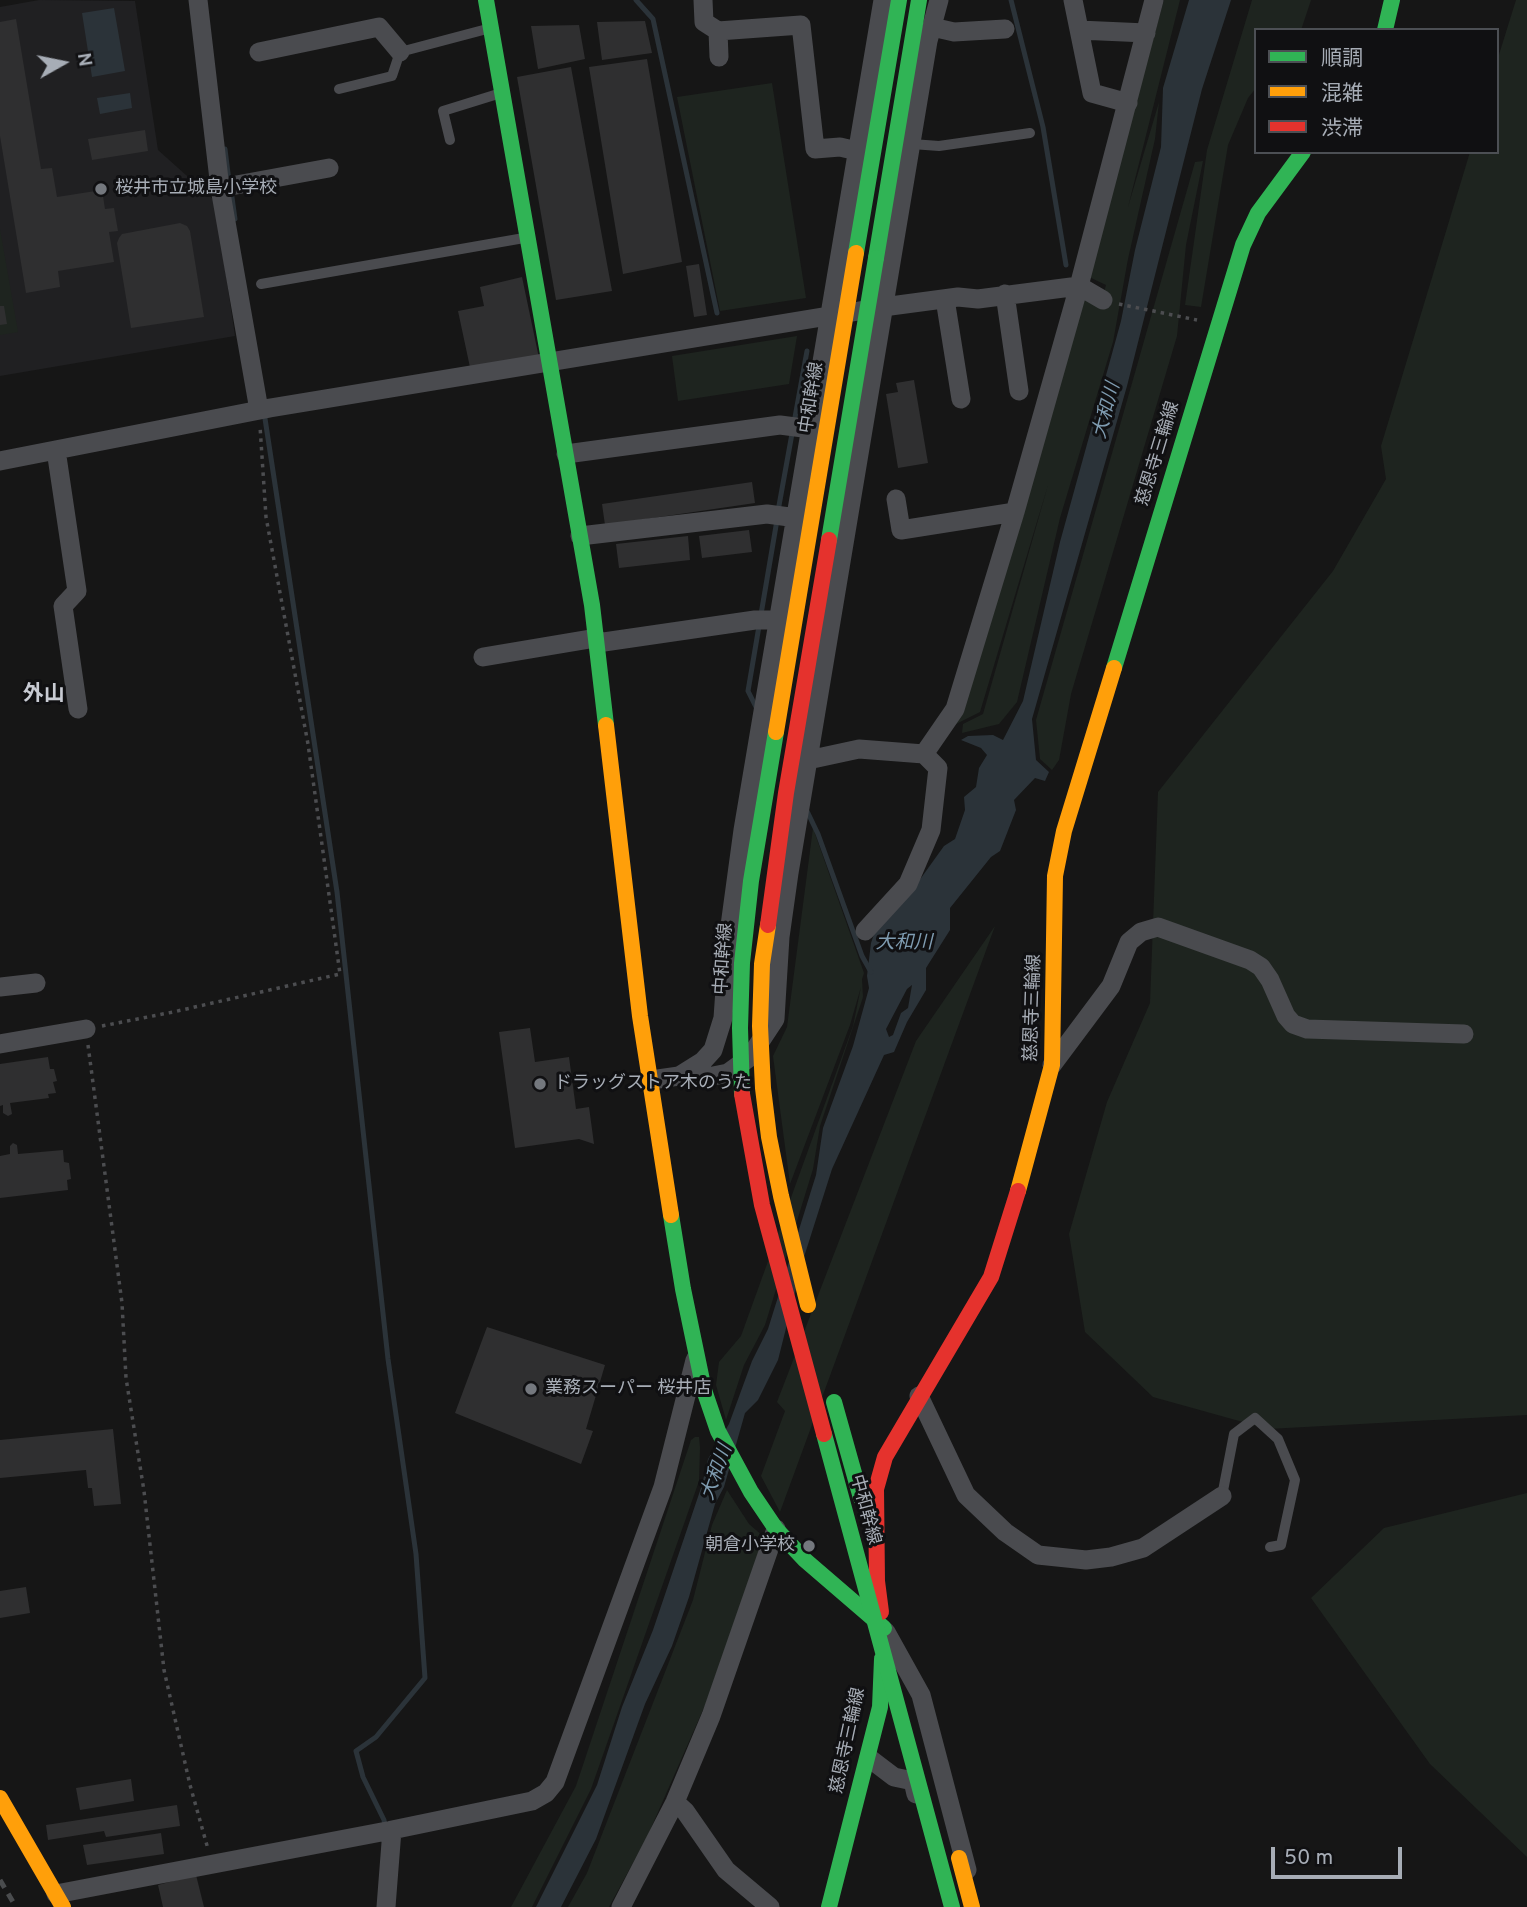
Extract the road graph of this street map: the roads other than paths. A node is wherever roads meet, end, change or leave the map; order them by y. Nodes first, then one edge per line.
1 (198, 0) edge
2 (486, 0) edge
3 (702, 0) edge
4 (883, 0) edge
5 (899, 0) edge
6 (921, 0) edge
7 (939, 0) edge
8 (1073, 0) edge
9 (1154, 0) edge
10 (1392, 0) edge
11 (923, 26) junction
12 (491, 28) junction
13 (1385, 28) edge
14 (1005, 29) dead end
15 (1079, 30) junction
16 (718, 31) junction
17 (1146, 33) junction
18 (260, 52) dead end
19 (400, 52) junction
20 (719, 57) dead end
21 (340, 89) dead end
22 (502, 93) junction
23 (1128, 103) junction
24 (1030, 133) dead end
25 (450, 140) dead end
26 (912, 144) junction
27 (857, 151) junction
28 (1302, 154) edge
29 (329, 168) dead end
30 (228, 186) junction
31 (528, 237) junction
32 (261, 284) dead end
33 (1079, 286) junction
34 (1005, 294) junction
35 (945, 299) junction
36 (1103, 300) road end
37 (884, 307) junction
38 (831, 315) junction
39 (551, 362) junction
40 (1019, 391) dead end
41 (961, 399) dead end
42 (261, 410) junction
43 (811, 429) junction
44 (56, 450) junction
45 (566, 454) junction
46 (0, 461) edge
47 (896, 499) dead end
48 (1015, 512) junction
49 (797, 518) junction
50 (580, 536) junction
51 (779, 620) junction
52 (596, 641) junction
53 (483, 657) dead end
54 (78, 709) dead end
55 (924, 754) junction
56 (808, 760) junction
57 (865, 931) dead end
58 (36, 983) dead end
59 (0, 987) edge
60 (86, 1029) road end
61 (1464, 1034) dead end
62 (0, 1044) edge
63 (1052, 1065) junction
64 (679, 1076) junction
65 (652, 1080) junction
66 (811, 1319) dead end
67 (696, 1357) junction
68 (828, 1382) dead end
69 (919, 1396) junction
70 (1222, 1496) joint
71 (776, 1529) junction
72 (1270, 1547) dead end
73 (884, 1628) junction
74 (869, 1758) junction
75 (0, 1798) edge
76 (675, 1802) junction
77 (385, 1832) junction
78 (59, 1901) edge
79 (386, 1907) edge
80 (621, 1907) edge
81 (770, 1907) edge
82 (829, 1907) edge
83 (946, 1907) edge
84 (952, 1907) edge
85 (975, 1907) edge

1 - 30 street
2 - 12 main road
3 - 16 street
4 - 27 street
5 - 84 main road, 中和幹線, bridge
6 - 11 street
7 - 11 street
8 - 15 street
9 - 17 street
10 - 13 main road
11 - 14 street
11 - 26 street
11 - 66 main road, bridge
12 - 19 lane
12 - 22 main road
15 - 17 street
15 - 23 street
16 - 20 street
16 - 27 street
17 - 23 street
18 - 19 street
19 - 21 lane
22 - 25 lane
22 - 31 main road
23 - 33 street
24 - 26 lane
26 - 37 street
27 - 38 street
28 - 63 main road, 慈恩寺三輪線
29 - 30 street
30 - 42 street
31 - 32 lane
31 - 39 main road
33 - 34 street
33 - 36 street
33 - 48 street
34 - 35 street
34 - 40 street
35 - 37 street
35 - 41 street
37 - 38 street
37 - 56 street
38 - 39 street
38 - 43 street
39 - 42 street
39 - 45 main road
42 - 44 street
43 - 45 street
43 - 49 street
44 - 46 street
44 - 54 street
45 - 50 main road
47 - 48 street
48 - 55 street
49 - 50 street
49 - 51 street
50 - 52 main road
51 - 52 street
51 - 64 street
52 - 53 street
52 - 65 main road
55 - 56 street
55 - 57 street
56 - 64 street
58 - 59 street
60 - 62 street
61 - 63 street
63 - 69 main road, 慈恩寺三輪線
64 - 65 street
65 - 67 main road
67 - 71 main road
67 - 77 street
68 - 85 main road, 中和幹線, bridge
69 - 70 street
69 - 73 main road, 慈恩寺三輪線
70 - 72 lane
71 - 73 main road
71 - 76 street
73 - 74 main road, 慈恩寺三輪線
73 - 85 street
74 - 82 main road, 慈恩寺三輪線
74 - 83 street
75 - 78 main road
76 - 80 street
76 - 81 street
77 - 78 street
77 - 79 street

